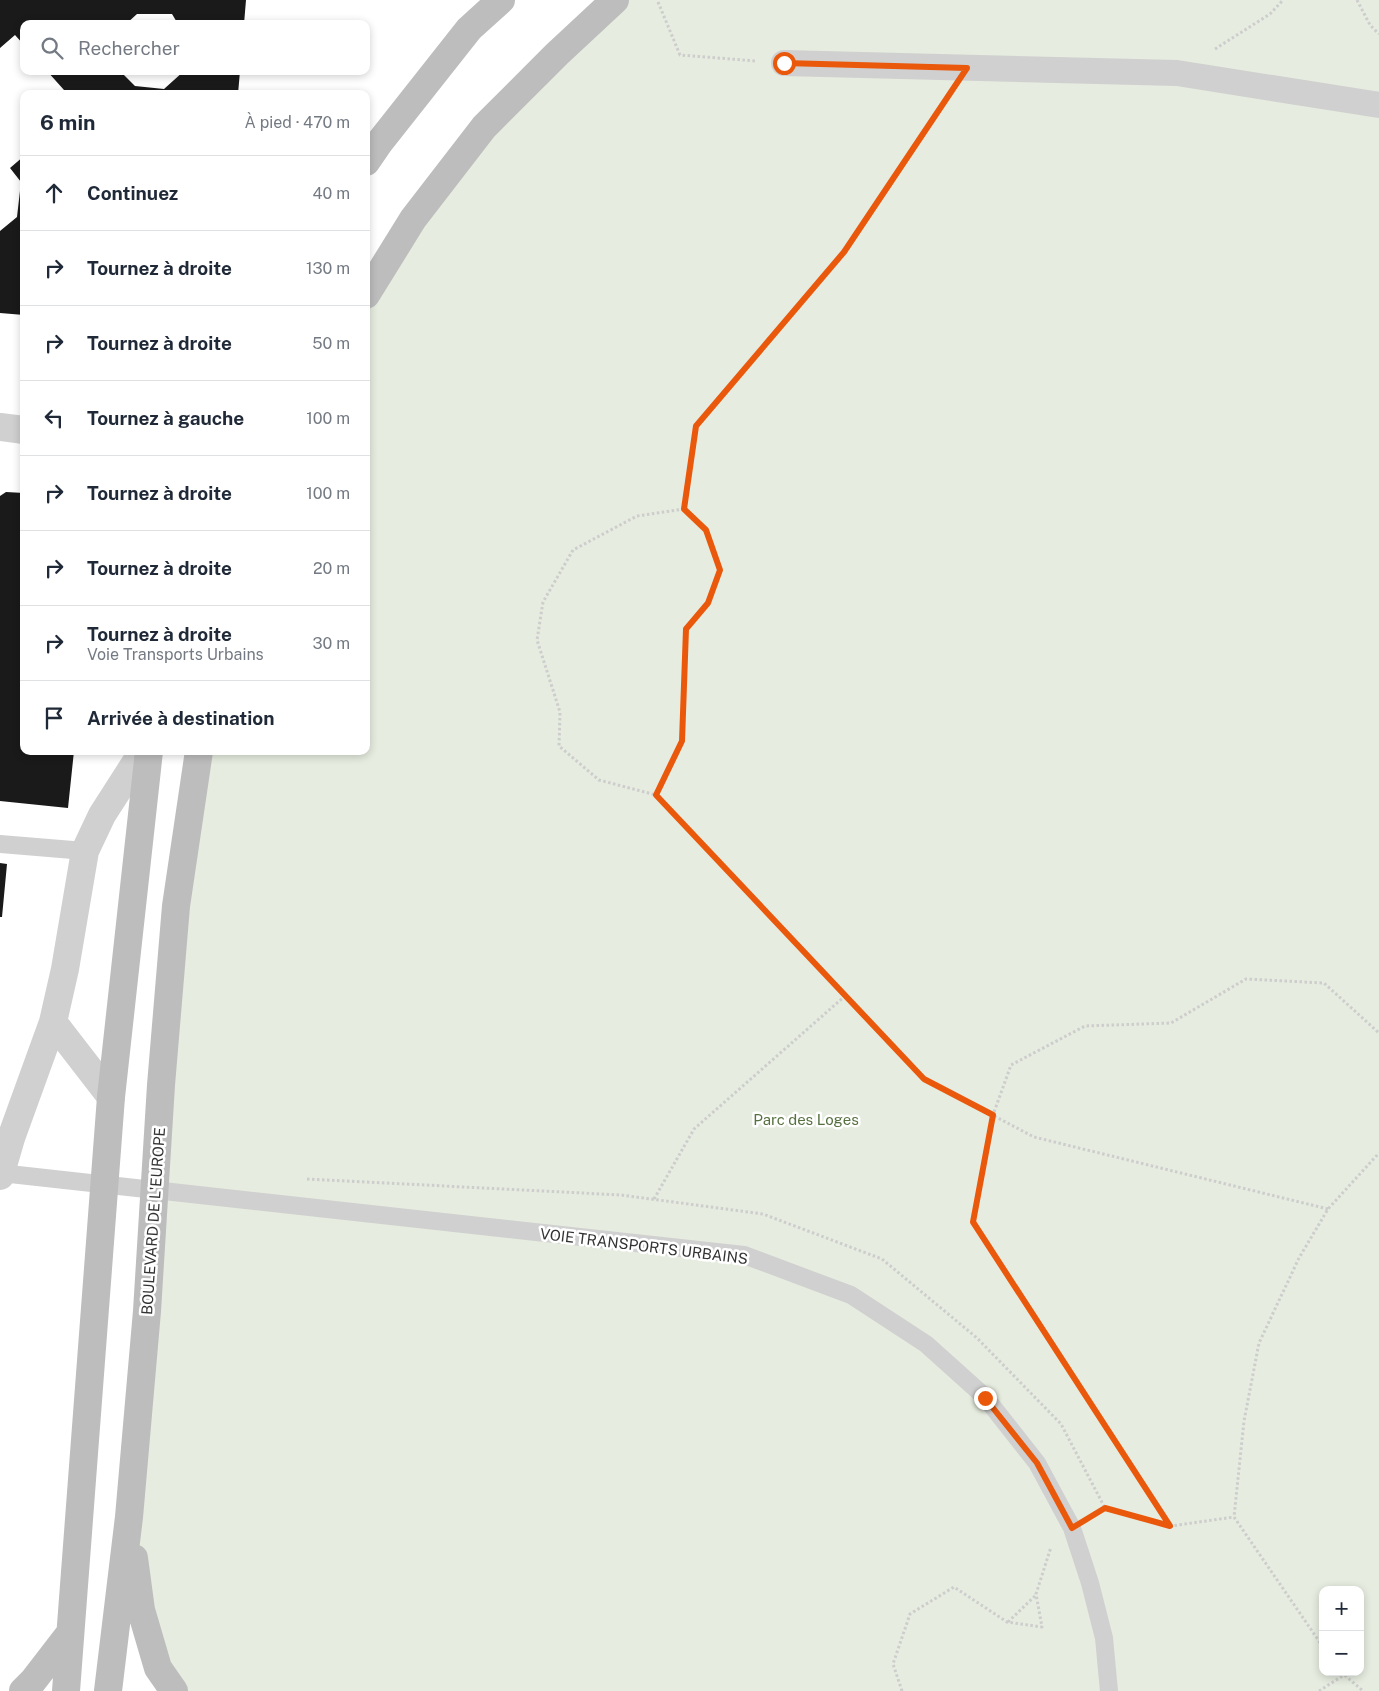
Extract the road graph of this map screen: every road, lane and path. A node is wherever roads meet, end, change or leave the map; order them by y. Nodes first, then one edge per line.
1 (501, 0) edge
2 (616, 0) edge
3 (1283, 0) edge
4 (1357, 0) edge
5 (658, 2) dead end
6 (1379, 34) edge
7 (784, 63) joint
8 (967, 68) junction
9 (1177, 74) junction
10 (1379, 105) edge
11 (370, 156) edge
12 (370, 289) edge
13 (0, 427) edge
14 (20, 430) edge
15 (684, 509) junction
16 (140, 755) edge
17 (149, 755) edge
18 (198, 755) edge
19 (656, 795) junction
20 (0, 844) edge
21 (85, 850) junction
22 (845, 996) junction
23 (53, 1022) junction
24 (1379, 1033) edge
25 (111, 1097) junction
26 (993, 1115) junction
27 (1379, 1153) edge
28 (0, 1175) edge
29 (654, 1199) dead end
30 (1328, 1209) junction
31 (129, 1517) junction
32 (1234, 1517) junction
33 (1170, 1526) junction
34 (1072, 1528) junction
35 (1052, 1545) dead end
36 (1036, 1594) junction
37 (1007, 1622) junction
38 (70, 1633) junction
39 (1319, 1640) edge
40 (1340, 1676) edge
41 (1345, 1676) edge
42 (23, 1691) edge
43 (66, 1691) edge
44 (108, 1691) edge
45 (174, 1691) edge
46 (902, 1691) edge
47 (1109, 1691) edge
48 (1319, 1691) edge
49 (1363, 1691) edge

1 - 11 main road
2 - 12 main road
3 - 9 path
4 - 6 path
5 - 7 path
7 - 8 street
8 - 9 street
8 - 15 path
9 - 10 street
13 - 14 street
15 - 19 path
15 - 19 path
16 - 21 street
17 - 25 main road
18 - 31 main road, BOULEVARD DE L'EUROPE
19 - 22 path
20 - 21 lane
21 - 23 street
22 - 26 path
22 - 29 path
23 - 25 street
23 - 28 street
24 - 26 path
25 - 38 main road
26 - 30 path
26 - 33 path
27 - 30 path
28 - 34 lane, VOIE TRANSPORTS URBAINS
30 - 32 path
31 - 44 main road, BOULEVARD DE L'EUROPE
31 - 45 main road
32 - 33 path
32 - 39 path
33 - 34 path
34 - 47 lane, VOIE TRANSPORTS URBAINS
35 - 36 path
36 - 37 path
36 - 37 path
37 - 46 path
38 - 42 main road
38 - 43 main road
40 - 48 path
41 - 49 path

